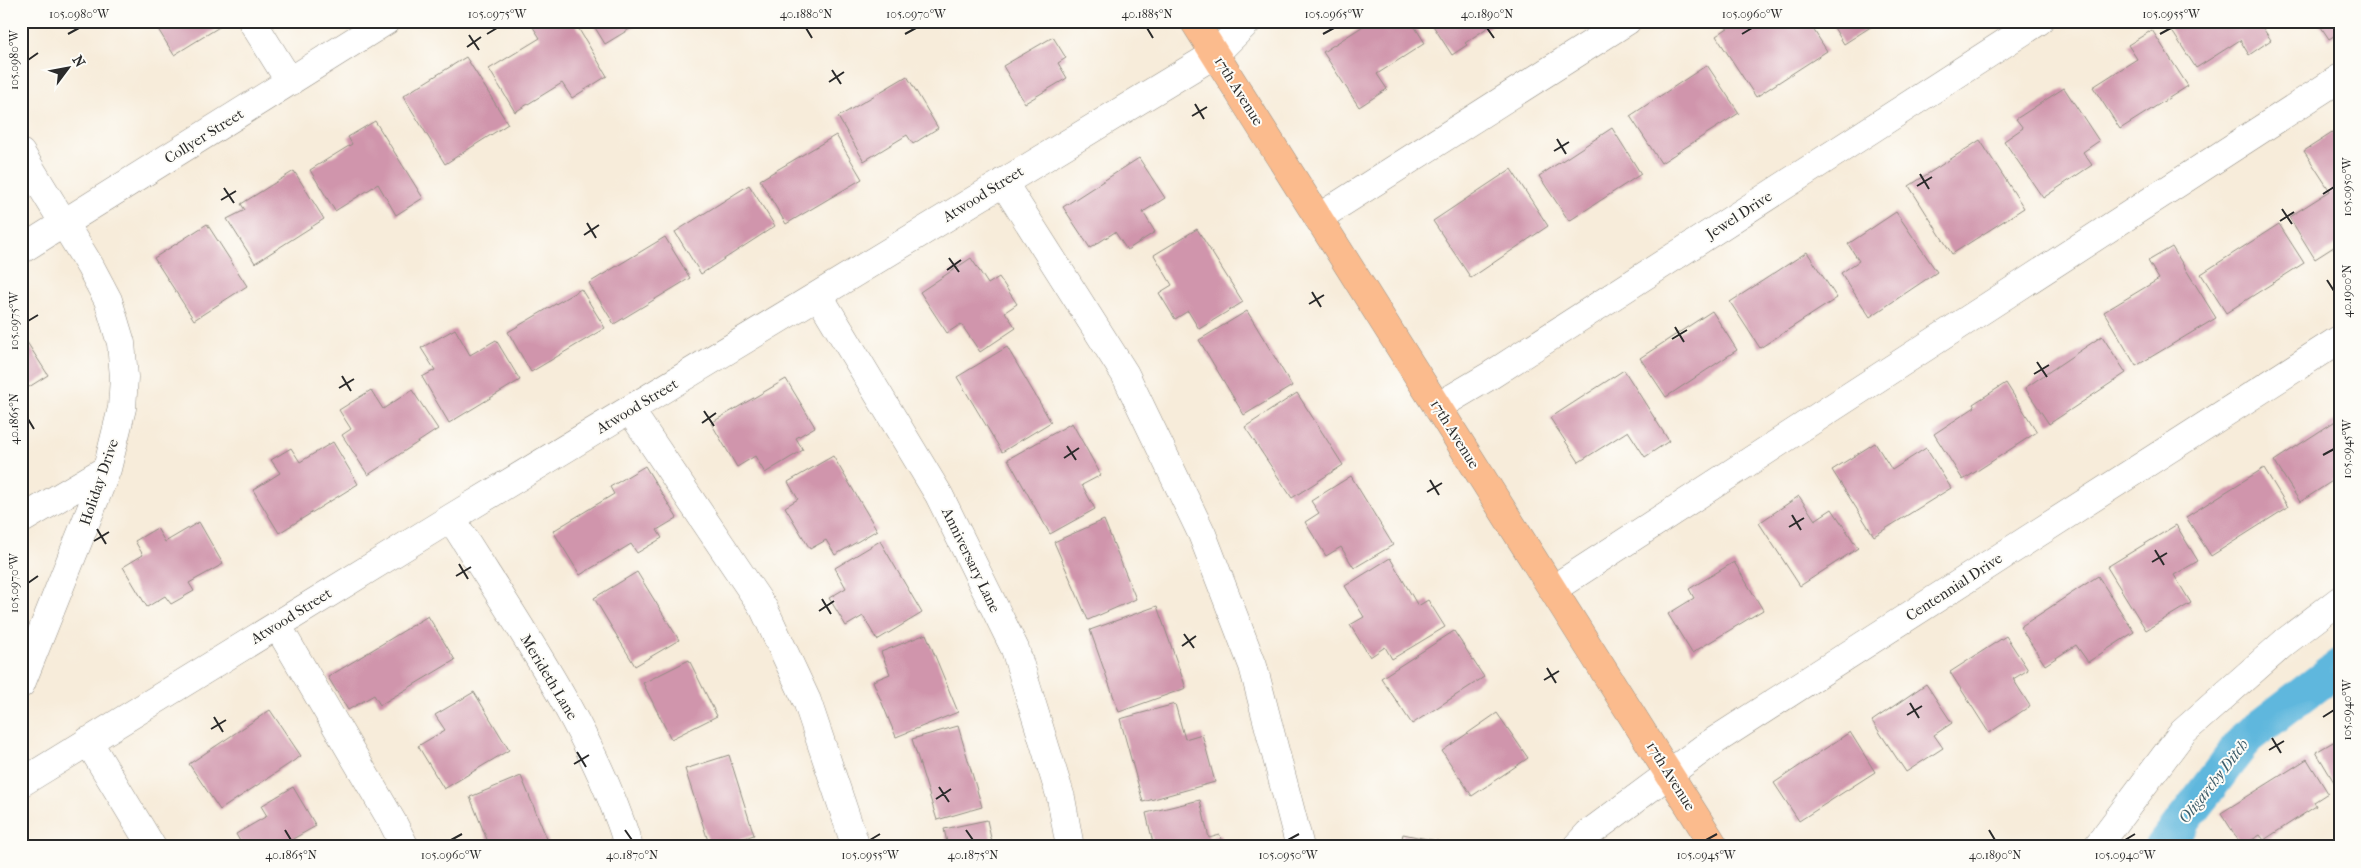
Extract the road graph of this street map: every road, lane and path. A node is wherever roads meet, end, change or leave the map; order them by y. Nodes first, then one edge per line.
1 (252, 21) edge
2 (386, 21) edge
3 (1194, 21) edge
4 (1248, 21) edge
5 (1628, 21) edge
6 (2039, 21) edge
7 (1215, 54) junction
8 (2340, 78) edge
9 (290, 82) junction
10 (21, 153) edge
11 (1003, 182) junction
12 (1318, 218) junction
13 (64, 223) junction
14 (21, 250) edge
15 (819, 296) junction
16 (2340, 339) edge
17 (1437, 407) junction
18 (630, 410) junction
19 (107, 469) junction
20 (451, 518) junction
21 (21, 520) edge
22 (1553, 589) junction
23 (2340, 600) edge
24 (276, 625) junction
25 (21, 684) edge
26 (88, 741) junction
27 (1669, 772) junction
28 (21, 783) edge
29 (152, 847) edge
30 (405, 847) edge
31 (629, 847) edge
32 (856, 847) edge
33 (1070, 847) edge
34 (1300, 847) edge
35 (1576, 847) edge
36 (1715, 847) edge
37 (2097, 847) edge

1 - 9 street
2 - 9 street, Collyer Street
3 - 7 main road, 17th Avenue
4 - 7 street, Atwood Street
5 - 12 street
6 - 17 street, Jewel Drive
7 - 11 street, Atwood Street
7 - 12 main road, 17th Avenue
8 - 22 street
9 - 13 street, Collyer Street
10 - 13 street, Holiday Drive
11 - 15 street, Atwood Street
11 - 34 street
12 - 17 main road, 17th Avenue
13 - 14 street, Collyer Street
13 - 19 street, Holiday Drive
15 - 18 street, Atwood Street
15 - 33 street, Anniversary Lane
16 - 27 street, Centennial Drive
17 - 22 main road, 17th Avenue
18 - 20 street, Atwood Street
18 - 32 street
19 - 21 street
19 - 25 street, Holiday Drive
20 - 24 street, Atwood Street
20 - 31 street, Merideth Lane
22 - 27 main road, 17th Avenue
23 - 37 street
24 - 26 street, Atwood Street
24 - 30 street
26 - 28 street, Atwood Street
26 - 29 street
27 - 35 street, Centennial Drive
27 - 36 main road, 17th Avenue

